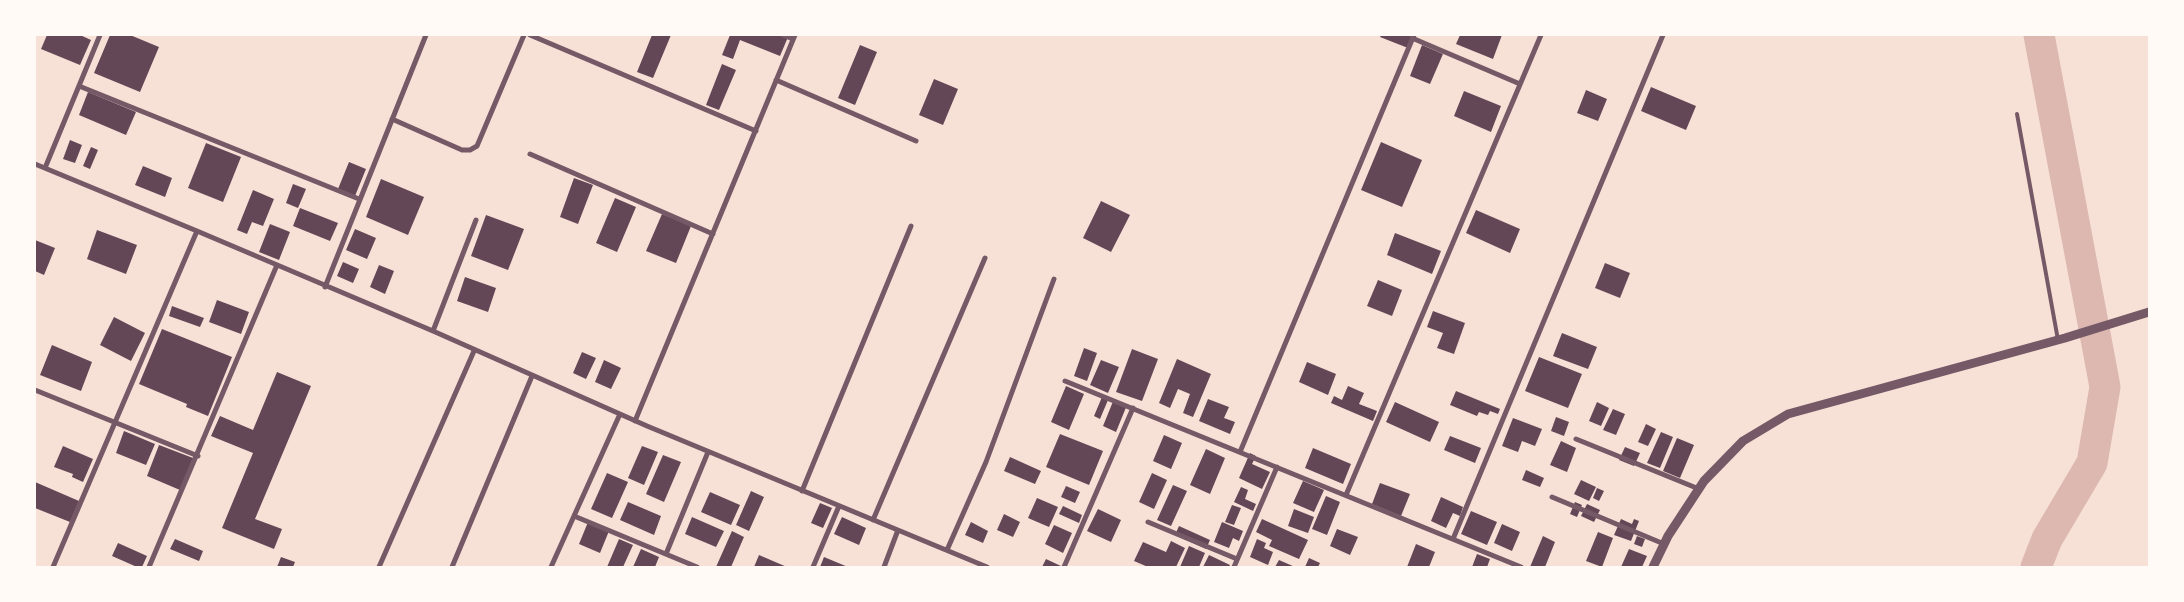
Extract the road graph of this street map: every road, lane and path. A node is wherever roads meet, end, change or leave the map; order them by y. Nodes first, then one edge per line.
1 (100, 35) edge
2 (426, 35) edge
3 (524, 35) edge
4 (530, 35) edge
5 (783, 35) edge
6 (1541, 35) edge
7 (1664, 35) edge
8 (794, 37) edge
9 (1413, 37) edge
10 (776, 80) junction
11 (1520, 84) junction
12 (79, 86) junction
13 (2017, 114) dead end
14 (392, 119) junction
15 (756, 131) junction
16 (916, 141) dead end
17 (530, 154) dead end
18 (35, 165) edge
19 (45, 168) junction
20 (359, 199) junction
21 (476, 220) dead end
22 (911, 226) dead end
23 (197, 230) junction
24 (713, 234) junction
25 (985, 258) dead end
26 (278, 264) junction
27 (1054, 279) dead end
28 (325, 286) junction
29 (2149, 312) edge
30 (433, 331) junction
31 (2061, 339) junction
32 (474, 351) junction
33 (532, 376) junction
34 (1065, 381) dead end
35 (35, 391) edge
36 (1133, 408) junction
37 (620, 414) junction
38 (635, 421) junction
39 (115, 423) junction
40 (1576, 439) dead end
41 (708, 452) junction
42 (1240, 452) junction
43 (198, 456) junction
44 (1276, 467) junction
45 (1699, 489) junction
46 (802, 491) junction
47 (1346, 495) junction
48 (1552, 497) dead end
49 (839, 506) junction
50 (574, 516) junction
51 (873, 520) junction
52 (1148, 522) dead end
53 (898, 530) junction
54 (1453, 539) junction
55 (1664, 544) junction
56 (947, 550) junction
57 (666, 554) junction
58 (1237, 559) junction
59 (53, 567) edge
60 (149, 567) edge
61 (379, 567) edge
62 (452, 567) edge
63 (551, 567) edge
64 (697, 567) edge
65 (813, 567) edge
66 (884, 567) edge
67 (987, 567) edge
68 (1064, 567) edge
69 (1234, 567) edge
70 (1521, 567) edge
71 (1653, 567) edge

1 - 12 street
2 - 14 street
3 - 14 street
4 - 15 street
5 - 8 street
6 - 11 street
7 - 54 street
8 - 10 street
9 - 11 street
9 - 42 street
10 - 15 street
10 - 16 street
11 - 47 street
12 - 19 street
12 - 20 street
13 - 31 lane
14 - 20 street
15 - 24 street
17 - 24 street
18 - 19 street
19 - 23 street
20 - 28 street
21 - 30 street
22 - 46 street
23 - 26 street
23 - 39 street
24 - 38 street
25 - 51 street
26 - 28 street
26 - 43 street
27 - 56 street
28 - 30 street
29 - 31 street
30 - 32 street
31 - 45 street
32 - 33 street
32 - 61 street
33 - 37 street
33 - 62 street
34 - 36 street
35 - 39 street
36 - 42 street
36 - 68 street
37 - 38 street
37 - 50 street
38 - 41 street
39 - 43 street
39 - 59 street
40 - 45 street
41 - 46 street
41 - 57 street
42 - 44 street
43 - 60 street
44 - 47 street
44 - 58 street
45 - 55 street
46 - 49 street
47 - 54 street
48 - 55 street
49 - 51 street
49 - 65 street
50 - 57 street
50 - 63 street
51 - 53 street
52 - 58 street
53 - 56 street
53 - 66 street
54 - 70 street
55 - 71 street
56 - 67 street
57 - 64 street
58 - 69 street

